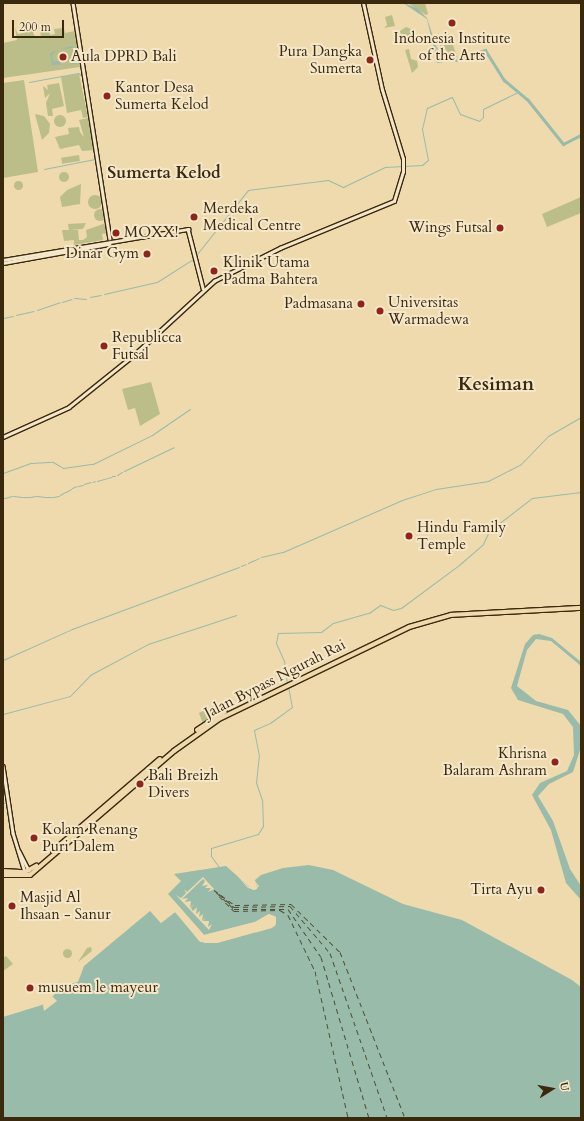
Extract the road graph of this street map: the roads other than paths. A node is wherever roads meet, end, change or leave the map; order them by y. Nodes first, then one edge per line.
1 (73, 3) edge
2 (363, 3) edge
3 (110, 238) junction
4 (115, 241) junction
5 (108, 244) junction
6 (3, 262) edge
7 (203, 288) junction
8 (3, 436) edge
9 (581, 607) edge
10 (3, 766) edge
11 (3, 871) edge
12 (27, 873) junction
13 (3, 875) edge

1 - 3 main road
2 - 7 main road
3 - 4 main road
3 - 5 main road
4 - 5 main road
4 - 7 main road
5 - 6 main road
7 - 8 main road
9 - 12 highway, Jalan Bypass Ngurah Rai
10 - 12 main road
11 - 12 highway
12 - 13 highway

